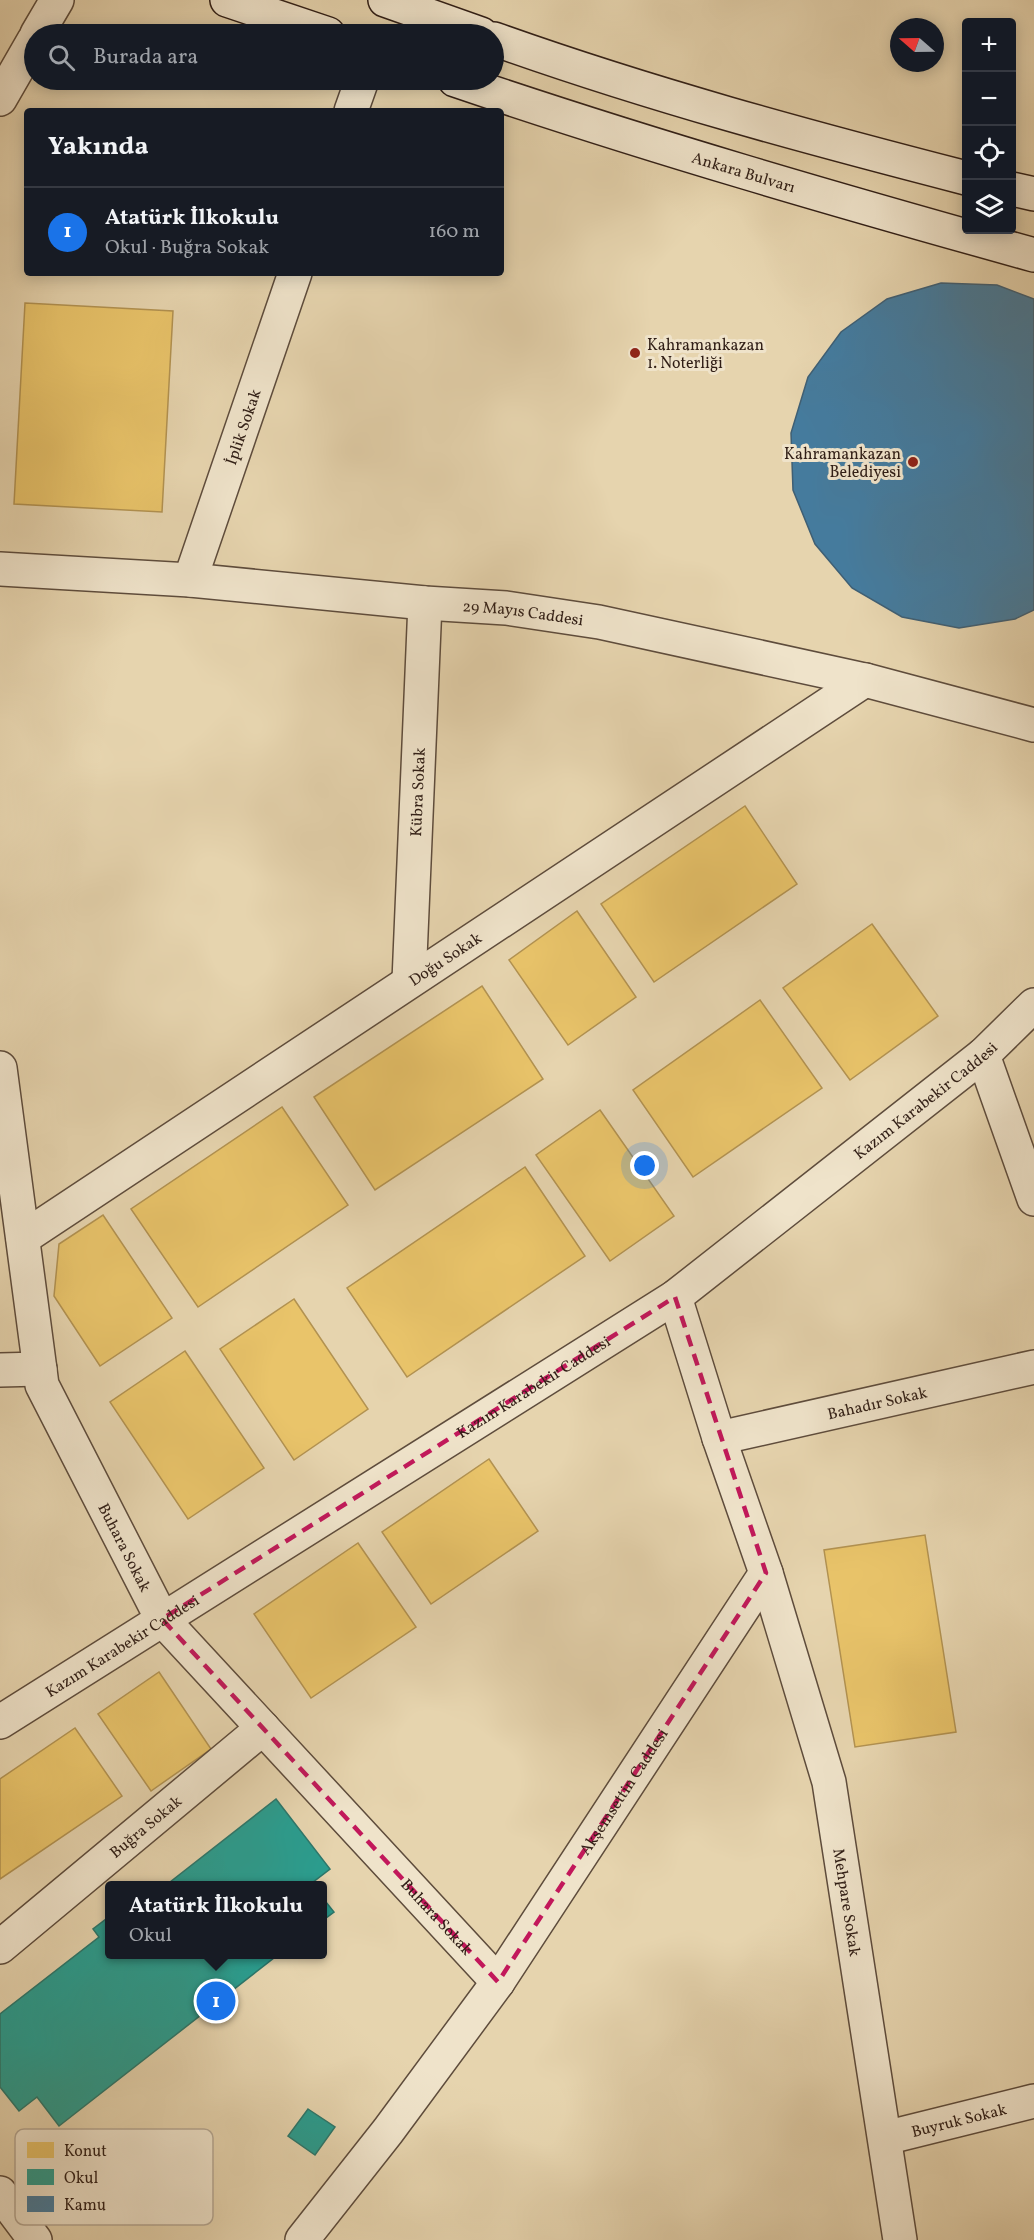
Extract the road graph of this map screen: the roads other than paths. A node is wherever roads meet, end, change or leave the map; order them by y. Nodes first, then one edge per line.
1 (57, 0) edge
2 (227, 0) edge
3 (385, 0) edge
4 (44, 24) edge
5 (298, 24) edge
6 (452, 24) edge
7 (504, 43) edge
8 (24, 57) edge
9 (358, 90) edge
10 (485, 90) edge
11 (0, 99) edge
12 (352, 108) edge
13 (962, 177) edge
14 (1016, 190) edge
15 (1034, 194) edge
16 (1034, 255) edge
17 (295, 276) edge
18 (0, 569) edge
19 (190, 580) junction
20 (425, 603) junction
21 (865, 680) junction
22 (1034, 725) edge
23 (409, 981) junction
24 (1034, 1005) edge
25 (983, 1055) junction
26 (0, 1068) edge
27 (1034, 1199) edge
28 (22, 1238) junction
29 (675, 1297) junction
30 (1034, 1367) edge
31 (39, 1369) junction
32 (0, 1370) edge
33 (719, 1438) junction
34 (766, 1573) junction
35 (162, 1619) junction
36 (0, 1722) edge
37 (263, 1728) junction
38 (0, 1947) edge
39 (498, 1982) junction
40 (1034, 2101) edge
41 (885, 2138) junction
42 (0, 2193) edge
43 (15, 2213) edge
44 (24, 2225) edge
45 (35, 2240) edge
46 (302, 2240) edge
47 (900, 2240) edge

1 - 4 street
2 - 5 street
3 - 6 street
7 - 13 street
8 - 11 street
9 - 12 street
10 - 16 street, Ankara Bulvarı
14 - 15 street
17 - 19 street, İplik Sokak
18 - 19 street, 29 Mayıs Caddesi
19 - 20 street, 29 Mayıs Caddesi
20 - 21 street, 29 Mayıs Caddesi
20 - 23 street, Kübra Sokak
21 - 22 street, 29 Mayıs Caddesi
21 - 23 street, Doğu Sokak
23 - 28 street, Doğu Sokak
24 - 25 street, Kazım Karabekir Caddesi
25 - 27 street
25 - 29 street, Kazım Karabekir Caddesi
26 - 28 street, Buhara Sokak
28 - 31 street, Buhara Sokak
29 - 33 street
29 - 35 street, Kazım Karabekir Caddesi
30 - 33 street, Bahadır Sokak
31 - 32 street
31 - 35 street, Buhara Sokak
33 - 34 street
34 - 39 street, Akşemsettin Caddesi
34 - 41 street, Mehpare Sokak
35 - 36 street, Kazım Karabekir Caddesi
35 - 37 street, Buhara Sokak
37 - 38 street, Buğra Sokak
37 - 39 street, Buhara Sokak
39 - 46 street, Akşemsettin Caddesi
40 - 41 street, Buyruk Sokak
41 - 47 street, Mehpare Sokak
42 - 43 street
44 - 45 street

